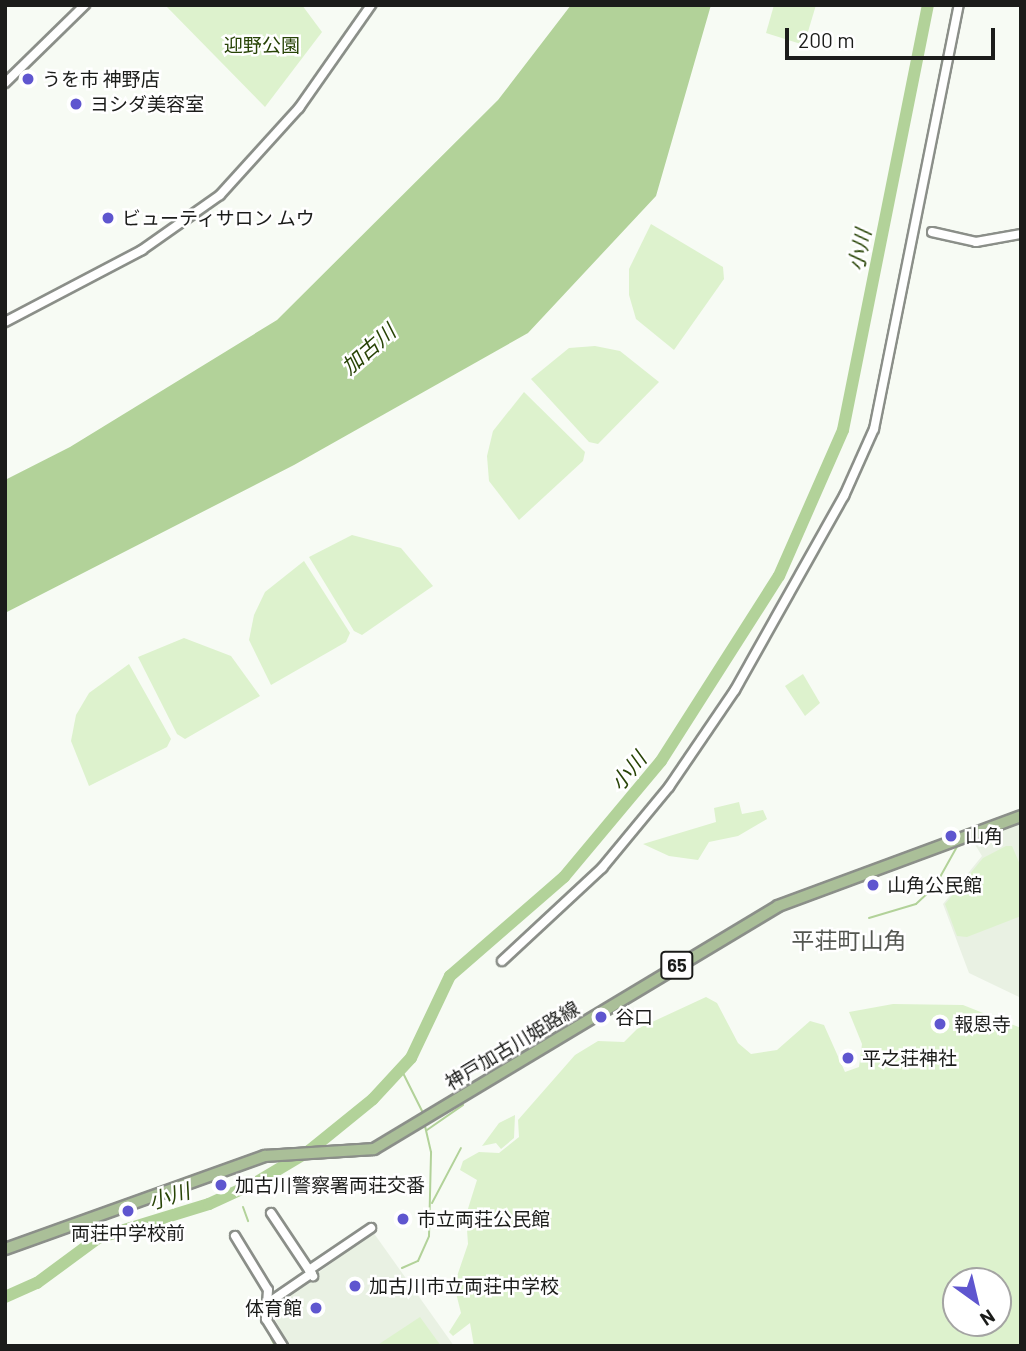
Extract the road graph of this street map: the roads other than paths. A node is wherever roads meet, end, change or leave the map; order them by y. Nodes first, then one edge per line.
1 (85, 5) edge
2 (371, 5) edge
3 (959, 5) edge
4 (5, 83) edge
5 (932, 232) dead end
6 (1021, 234) edge
7 (5, 322) edge
8 (1021, 816) edge
9 (502, 961) dead end
10 (271, 1213) dead end
11 (372, 1228) dead end
12 (235, 1236) dead end
13 (5, 1249) edge
14 (311, 1273) junction
15 (268, 1303) junction
16 (283, 1346) edge

1 - 4 street
2 - 7 street
3 - 9 street
5 - 6 street
8 - 13 main road, 神戸加古川姫路線 / 65
10 - 14 street
11 - 14 street
12 - 15 street
14 - 15 street
15 - 16 street

